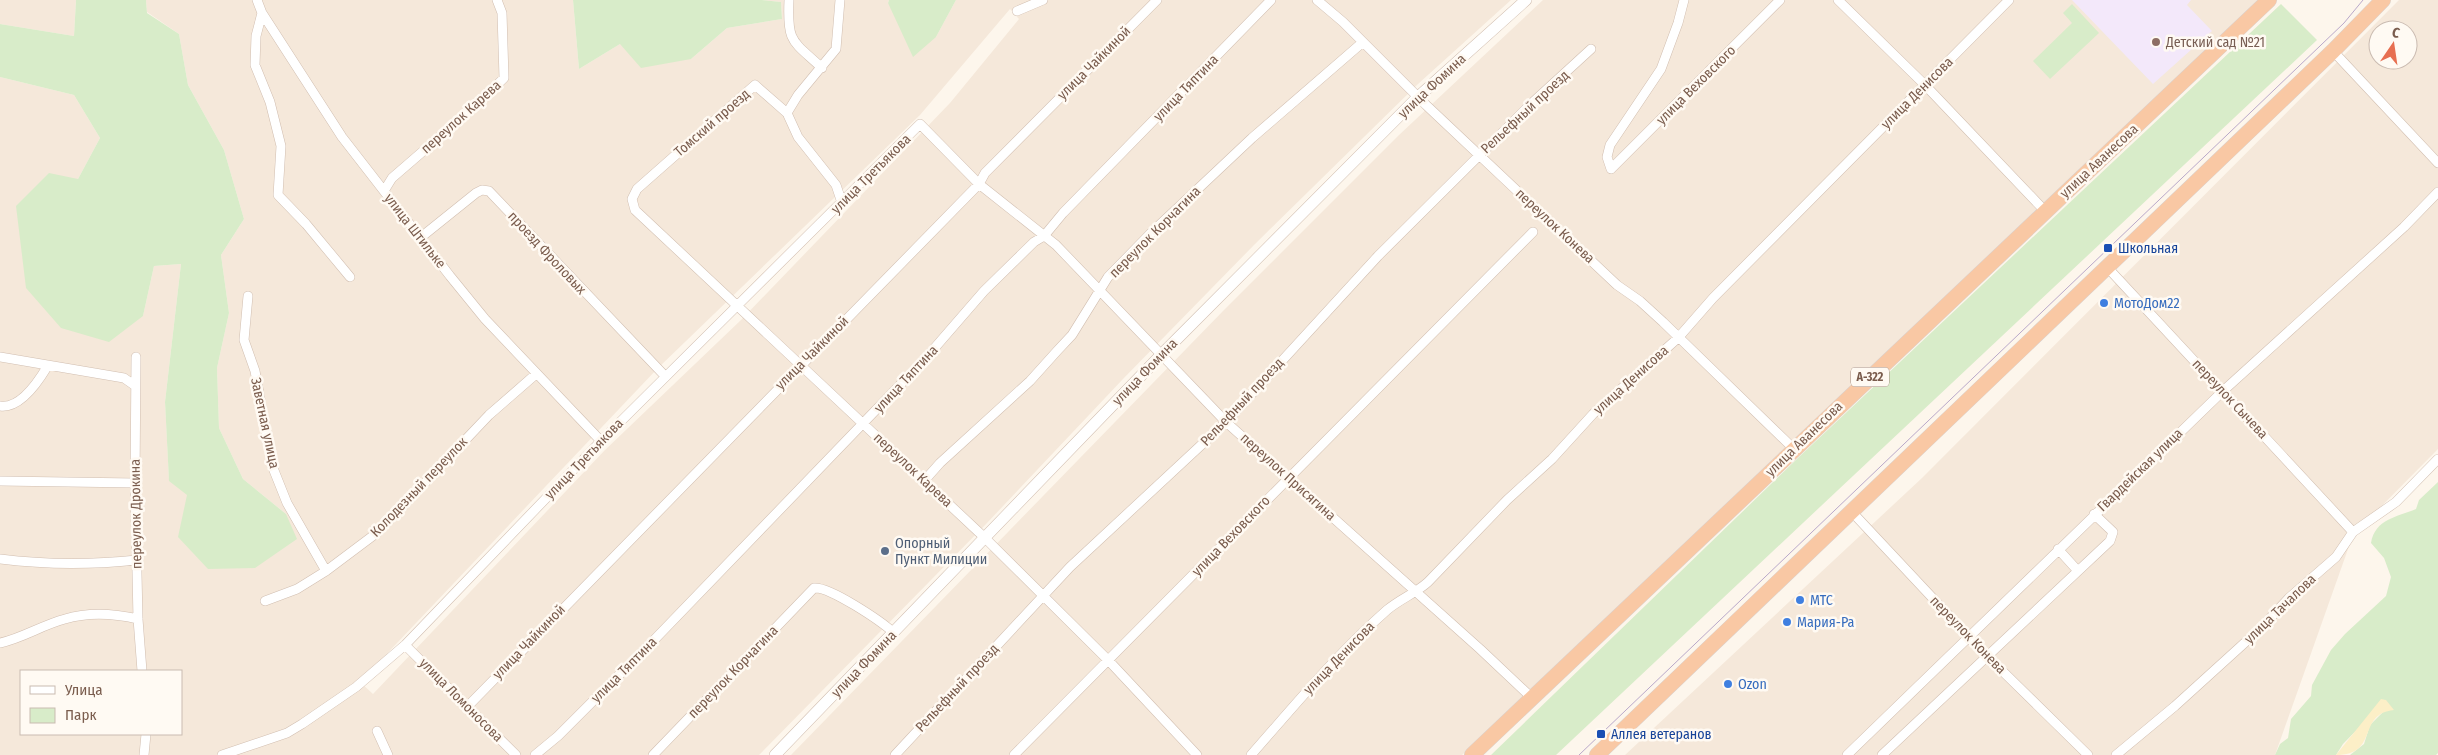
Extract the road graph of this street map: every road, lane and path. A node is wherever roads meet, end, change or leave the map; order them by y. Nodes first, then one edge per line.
1 (256, 0) edge
2 (497, 0) edge
3 (789, 0) edge
4 (840, 0) edge
5 (1043, 0) edge
6 (1157, 0) edge
7 (1272, 0) edge
8 (1317, 0) edge
9 (1526, 0) edge
10 (1684, 0) edge
11 (1780, 0) edge
12 (1838, 0) edge
13 (2009, 0) edge
14 (2269, 0) edge
15 (2383, 0) edge
16 (1017, 11) dead end
17 (262, 13) junction
18 (1363, 42) junction
19 (1591, 49) dead end
20 (2333, 51) junction
21 (822, 68) junction
22 (1925, 85) junction
23 (1418, 97) junction
24 (788, 113) junction
25 (920, 124) joint
26 (1479, 154) junction
27 (2438, 163) edge
28 (979, 184) junction
29 (637, 189) joint
30 (384, 191) junction
31 (2438, 192) edge
32 (842, 203) junction
33 (2045, 211) junction
34 (1534, 232) dead end
35 (1044, 236) junction
36 (420, 238) junction
37 (2107, 267) junction
38 (350, 277) dead end
39 (1100, 291) junction
40 (248, 296) dead end
41 (737, 307) junction
42 (1678, 338) junction
43 (1161, 355) junction
44 (0, 357) edge
45 (136, 357) dead end
46 (801, 364) junction
47 (47, 367) junction
48 (536, 374) junction
49 (665, 376) junction
50 (134, 386) junction
51 (2223, 391) junction
52 (0, 406) edge
53 (1226, 422) junction
54 (864, 424) junction
55 (601, 441) junction
56 (1794, 449) junction
57 (2438, 459) edge
58 (1289, 477) junction
59 (0, 481) edge
60 (924, 481) junction
61 (135, 483) junction
62 (1852, 512) junction
63 (2094, 514) junction
64 (2353, 532) junction
65 (985, 538) junction
66 (2058, 550) junction
67 (0, 559) edge
68 (137, 560) junction
69 (326, 571) junction
70 (2078, 571) junction
71 (1416, 593) junction
72 (1043, 594) junction
73 (265, 601) dead end
74 (138, 619) junction
75 (894, 633) junction
76 (1969, 637) junction
77 (0, 643) edge
78 (405, 646) junction
79 (1986, 655) junction
80 (1109, 661) junction
81 (142, 670) edge
82 (1532, 698) junction
83 (468, 706) junction
84 (377, 730) dead end
85 (146, 735) edge
86 (225, 754) edge
87 (1599, 754) edge
88 (144, 755) edge
89 (388, 755) edge
90 (516, 755) edge
91 (535, 755) edge
92 (653, 755) edge
93 (775, 755) edge
94 (895, 755) edge
95 (1014, 755) edge
96 (1197, 755) edge
97 (1251, 755) edge
98 (1472, 755) edge
99 (1847, 755) edge
100 (1882, 755) edge
101 (2088, 755) edge
102 (2116, 755) edge

1 - 17 street, улица Штильке
2 - 30 street, переулок Карева
3 - 21 street
4 - 21 street
5 - 16 street
6 - 28 street, улица Чайкиной
7 - 35 street, улица Тяптина
8 - 18 street, переулок Конева
9 - 23 street, улица Фомина
10 - 11 street, улица Веховского
12 - 22 street
13 - 22 street, улица Денисова
14 - 33 highway, улица Аванесова / А-322
15 - 20 highway
17 - 30 street, улица Штильке
17 - 38 street
18 - 23 street, переулок Конева
18 - 39 street, переулок Корчагина
19 - 26 street, Рельефный проезд
20 - 27 street
20 - 37 highway
21 - 24 street
22 - 33 street
22 - 42 street, улица Денисова
23 - 26 street, переулок Конева
23 - 43 street, улица Фомина
24 - 29 street, Томский проезд
24 - 32 street
25 - 28 street, переулок Присягина
25 - 32 street, улица Третьякова
26 - 42 street, переулок Конева
26 - 53 street, Рельефный проезд
28 - 35 street, переулок Присягина
28 - 46 street, улица Чайкиной
29 - 41 street, переулок Карева
30 - 36 street, улица Штильке
31 - 51 street, Гвардейская улица
32 - 41 street, улица Третьякова
33 - 56 highway, улица Аванесова / А-322
34 - 58 street, улица Веховского
35 - 39 street, переулок Присягина
35 - 54 street, улица Тяптина
36 - 48 street, улица Штильке
36 - 49 street, проезд Фроловых
37 - 51 street, переулок Сычева
37 - 62 highway
39 - 43 street, переулок Присягина
39 - 60 street, переулок Корчагина
40 - 69 street, Заветная улица
41 - 46 street, переулок Карева
41 - 49 street, улица Третьякова
42 - 56 street, переулок Конева
42 - 71 street, улица Денисова
43 - 53 street, переулок Присягина
43 - 65 street, улица Фомина
44 - 47 street
45 - 50 street, переулок Дрокина
46 - 54 street, переулок Карева
46 - 83 street, улица Чайкиной
47 - 50 street
47 - 52 street
48 - 55 street, улица Штильке
48 - 69 street, Колодезный переулок
49 - 55 street, улица Третьякова
50 - 61 street, переулок Дрокина
51 - 63 street, Гвардейская улица
51 - 64 street, переулок Сычева
53 - 58 street, переулок Присягина
53 - 72 street, Рельефный проезд
54 - 60 street, переулок Карева
54 - 91 street, улица Тяптина
55 - 78 street, улица Третьякова
56 - 82 highway, улица Аванесова / А-322
57 - 64 street, улица Тачалова
58 - 71 street, переулок Присягина
58 - 80 street, улица Веховского
59 - 61 street
60 - 65 street, переулок Карева
61 - 68 street, переулок Дрокина
62 - 76 street, переулок Конева
62 - 87 highway
63 - 66 street, Гвардейская улица
63 - 70 street
64 - 102 street, улица Тачалова
65 - 72 street, переулок Карева
65 - 75 street, улица Фомина
66 - 70 street
66 - 76 street, Гвардейская улица
67 - 68 street
68 - 74 street, переулок Дрокина
69 - 73 street, Колодезный переулок
70 - 79 street
71 - 82 street, переулок Присягина
71 - 97 street, улица Денисова
72 - 80 street, переулок Карева
72 - 94 street, Рельефный проезд
74 - 77 street
74 - 81 street, переулок Дрокина
75 - 92 street, переулок Корчагина
75 - 93 street, улица Фомина
76 - 79 street, переулок Конева
76 - 99 street, Гвардейская улица
78 - 83 street, улица Ломоносова
78 - 86 street, улица Третьякова
79 - 100 street
79 - 101 street, переулок Конева
80 - 95 street, улица Веховского
80 - 96 street, переулок Карева
82 - 98 highway, улица Аванесова / А-322
83 - 90 street, улица Ломоносова
84 - 89 street
85 - 88 street

